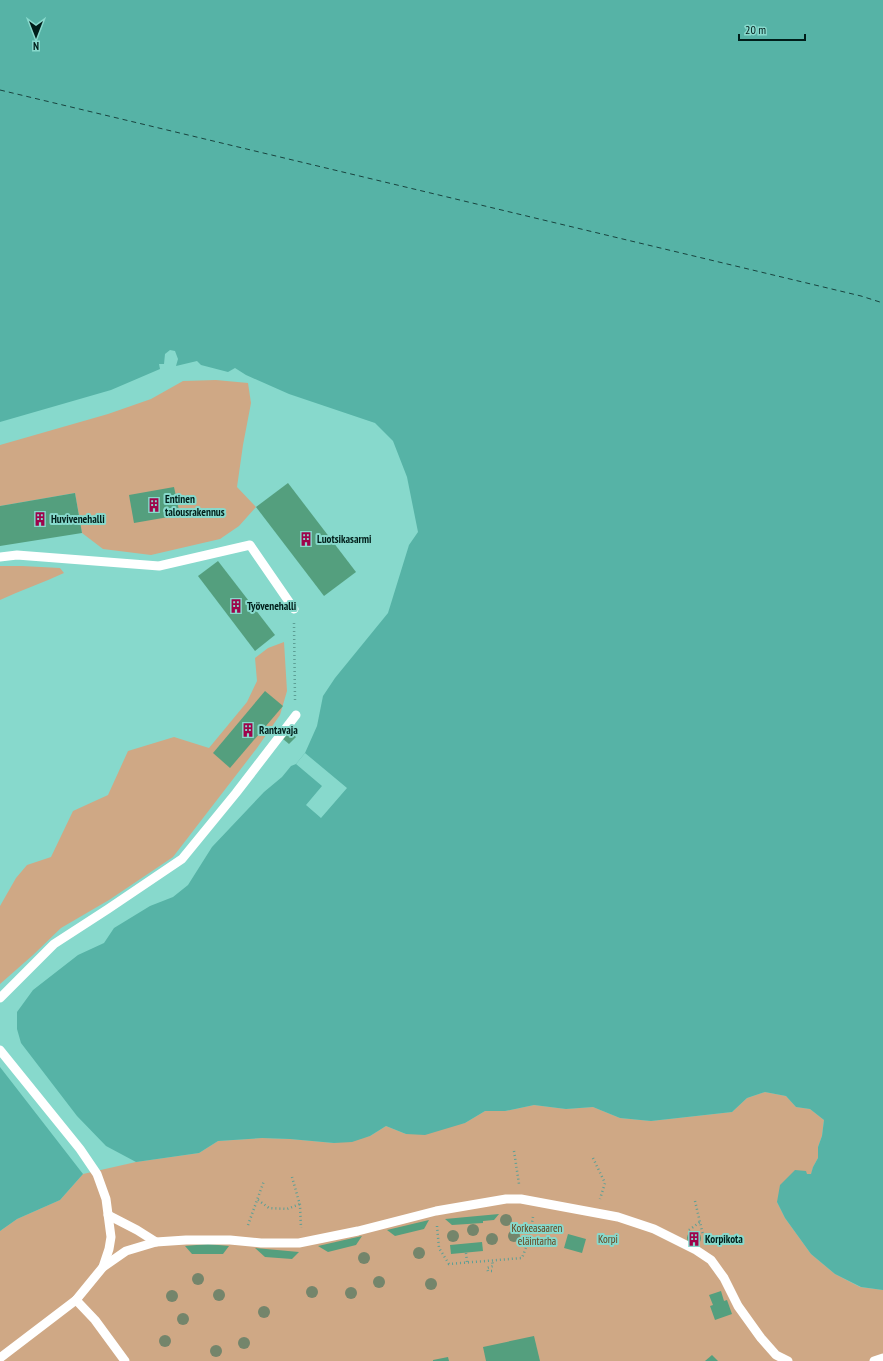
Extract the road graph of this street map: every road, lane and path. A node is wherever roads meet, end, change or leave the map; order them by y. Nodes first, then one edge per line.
1 (0, 557) edge
2 (294, 609) joint
3 (296, 715) joint
4 (0, 998) edge
5 (0, 1050) edge
6 (514, 1151) dead end
7 (593, 1158) dead end
8 (292, 1177) dead end
9 (264, 1181) dead end
10 (257, 1199) junction
11 (521, 1199) junction
12 (536, 1201) junction
13 (696, 1201) dead end
14 (300, 1204) junction
15 (436, 1211) junction
16 (595, 1213) junction
17 (108, 1214) junction
18 (156, 1242) junction
19 (248, 1242) junction
20 (302, 1242) junction
21 (466, 1253) dead end
22 (707, 1257) junction
23 (492, 1260) junction
24 (467, 1262) junction
25 (103, 1267) junction
26 (492, 1271) dead end
27 (76, 1300) junction
28 (0, 1358) edge
29 (883, 1358) edge
30 (125, 1361) edge
31 (788, 1361) edge
32 (874, 1361) edge

1 - 2 lane
2 - 3 path
3 - 4 lane
5 - 17 lane
6 - 11 path
7 - 16 path
8 - 14 path
9 - 10 path
10 - 14 path
10 - 19 path
11 - 12 lane
11 - 15 lane
12 - 16 lane
12 - 23 path
13 - 22 path
14 - 20 path
15 - 20 lane
15 - 24 path
16 - 22 lane
17 - 18 lane
17 - 25 lane
18 - 19 lane
18 - 25 lane
19 - 20 lane
21 - 24 path
22 - 31 lane
23 - 24 path
23 - 26 path
25 - 27 lane
27 - 28 lane
27 - 30 lane
29 - 32 lane

